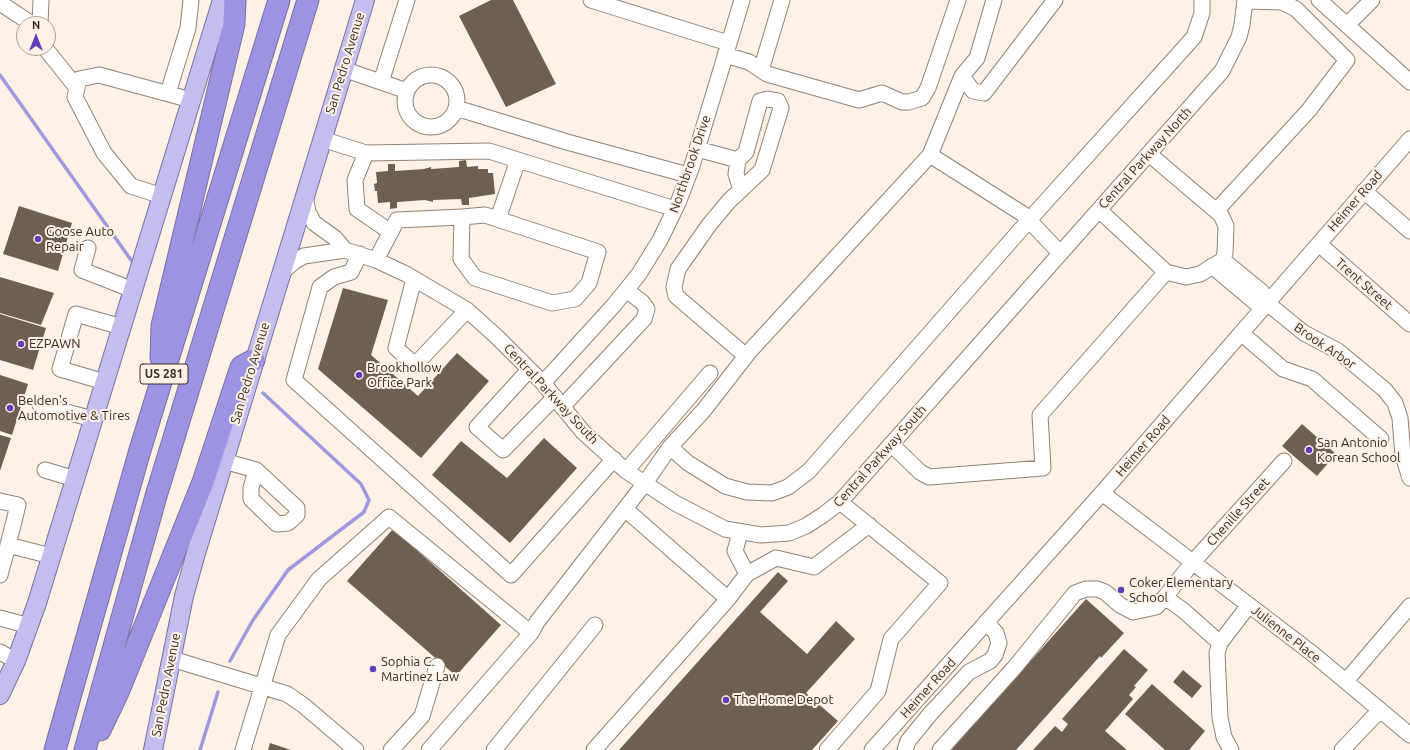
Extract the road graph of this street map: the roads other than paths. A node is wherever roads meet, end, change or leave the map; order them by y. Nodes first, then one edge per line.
1 (41, 0) edge
2 (191, 0) edge
3 (222, 0) edge
4 (235, 0) edge
5 (279, 0) edge
6 (308, 0) edge
7 (365, 0) edge
8 (406, 0) edge
9 (591, 0) edge
10 (782, 0) edge
11 (958, 0) edge
12 (994, 0) edge
13 (1055, 0) edge
14 (1202, 0) edge
15 (1245, 0) edge
16 (1319, 0) edge
17 (1372, 0) edge
18 (738, 1) edge
19 (0, 3) edge
20 (20, 16) edge
21 (40, 16) edge
22 (1347, 25) junction
23 (727, 49) junction
24 (51, 56) edge
25 (343, 69) junction
26 (761, 70) junction
27 (962, 76) junction
28 (381, 82) junction
29 (1410, 82) edge
30 (77, 88) junction
31 (408, 91) junction
32 (168, 93) junction
33 (192, 100) junction
34 (456, 108) junction
35 (322, 139) junction
36 (1410, 139) edge
37 (697, 149) junction
38 (366, 153) junction
39 (1148, 154) junction
40 (930, 155) junction
41 (518, 160) junction
42 (738, 160) junction
43 (688, 176) junction
44 (741, 190) junction
45 (1364, 191) junction
46 (305, 194) junction
47 (162, 196) junction
48 (675, 209) junction
49 (1099, 210) junction
50 (1216, 211) junction
51 (462, 217) junction
52 (498, 219) junction
53 (1030, 220) junction
54 (390, 231) junction
55 (1410, 231) edge
56 (1319, 244) junction
57 (88, 248) dead end
58 (345, 250) junction
59 (1060, 253) junction
60 (360, 254) junction
61 (376, 260) junction
62 (1218, 263) junction
63 (1166, 272) junction
64 (281, 273) junction
65 (334, 277) junction
66 (414, 278) junction
67 (133, 290) junction
68 (626, 290) junction
69 (1018, 301) joint
70 (1267, 303) junction
71 (467, 310) junction
72 (1410, 324) edge
73 (122, 327) junction
74 (1241, 333) junction
75 (746, 356) junction
76 (254, 360) junction
77 (529, 370) junction
78 (710, 373) dead end
79 (105, 382) junction
80 (543, 383) junction
81 (160, 386) junction
82 (559, 402) junction
83 (40, 405) dead end
84 (94, 419) junction
85 (1380, 439) dead end
86 (891, 444) junction
87 (670, 447) junction
88 (614, 459) junction
89 (224, 461) junction
90 (1284, 461) dead end
91 (46, 470) dead end
92 (256, 470) dead end
93 (626, 471) junction
94 (1410, 478) edge
95 (75, 480) junction
96 (645, 483) junction
97 (1102, 493) junction
98 (0, 500) edge
99 (840, 502) junction
100 (625, 509) junction
101 (869, 525) junction
102 (740, 533) junction
103 (8, 545) junction
104 (51, 556) junction
105 (1193, 562) junction
106 (747, 574) junction
107 (0, 575) edge
108 (1165, 597) junction
109 (728, 599) junction
110 (1249, 605) junction
111 (1410, 606) edge
112 (0, 618) edge
113 (986, 622) junction
114 (595, 625) dead end
115 (29, 626) junction
116 (531, 633) junction
117 (1220, 643) junction
118 (0, 652) edge
119 (172, 659) junction
120 (16, 661) junction
121 (437, 666) dead end
122 (1346, 681) junction
123 (262, 685) junction
124 (0, 694) edge
125 (1380, 710) junction
126 (1410, 734) edge
127 (55, 750) edge
128 (85, 750) edge
129 (91, 750) edge
130 (154, 750) edge
131 (243, 750) edge
132 (356, 750) edge
133 (391, 750) edge
134 (429, 750) edge
135 (494, 750) edge
136 (594, 750) edge
137 (827, 750) edge
138 (872, 750) edge
139 (905, 750) edge
140 (940, 750) edge
141 (1231, 750) edge
142 (1342, 750) edge

1 - 21 street
2 - 32 street
3 - 33 main road
4 - 81 highway
5 - 81 highway, US 281
6 - 128 highway, US 281
7 - 25 main road, San Pedro Avenue
8 - 28 street
9 - 23 street
10 - 26 street
11 - 26 street
12 - 27 street
13 - 27 street
14 - 53 street
15 - 39 street, Central Parkway North
15 - 50 street
16 - 22 street
17 - 22 street
18 - 23 street, Northbrook Drive
19 - 20 street
22 - 29 street
23 - 26 street
23 - 37 street, Northbrook Drive
24 - 30 street
25 - 28 street
25 - 35 main road, San Pedro Avenue
27 - 40 street
28 - 31 street
30 - 32 street
30 - 47 street
31 - 34 street
31 - 34 street
32 - 33 street
33 - 47 main road
34 - 43 street
35 - 38 street
35 - 46 main road, San Pedro Avenue
36 - 45 street, Heimer Road
37 - 42 street
37 - 43 street, Northbrook Drive
38 - 41 street
38 - 54 street
39 - 49 street, Central Parkway North
39 - 50 street
40 - 53 street
40 - 75 street
41 - 48 street
41 - 52 street
42 - 44 street
42 - 44 street
43 - 48 street, Northbrook Drive
44 - 75 street
45 - 55 street
45 - 56 street, Heimer Road
46 - 58 street
46 - 64 main road, San Pedro Avenue
47 - 67 main road
48 - 68 street, Northbrook Drive
49 - 59 street, Central Parkway North
49 - 63 street
50 - 62 street
51 - 52 street
51 - 52 street
51 - 54 street
53 - 59 street
53 - 87 street
54 - 61 street
56 - 70 street, Heimer Road
56 - 72 street, Trent Street
57 - 67 street
58 - 60 street, Central Parkway South
58 - 64 street, Central Parkway South
58 - 65 street
59 - 69 street, Central Parkway North
60 - 61 street, Central Parkway South
60 - 65 street
61 - 66 street, Central Parkway South
62 - 63 street
62 - 70 street, Brook Arbor
63 - 86 street
64 - 76 main road, San Pedro Avenue
65 - 88 street
66 - 71 street, Central Parkway South
66 - 71 street
67 - 73 main road
68 - 80 street, Northbrook Drive
68 - 82 street
69 - 86 street, Central Parkway South
70 - 74 street, Heimer Road
70 - 94 street, Brook Arbor
71 - 77 street, Central Parkway South
73 - 79 main road
73 - 79 street
74 - 85 street
74 - 97 street, Heimer Road
75 - 87 street
76 - 89 main road, San Pedro Avenue
76 - 129 highway
77 - 80 street, Central Parkway South
77 - 82 street
78 - 93 street
79 - 84 main road
80 - 82 street, Central Parkway South
81 - 127 highway, US 281
82 - 88 street, Central Parkway South
83 - 84 street
84 - 95 main road
86 - 99 street, Central Parkway South
87 - 96 street
88 - 93 street, Central Parkway South
89 - 92 street
89 - 119 main road, San Pedro Avenue
90 - 105 street, Chenille Street
91 - 95 street
93 - 96 street, Central Parkway South
95 - 104 main road
96 - 100 street
96 - 102 street, Central Parkway South
97 - 105 street, Julienne Place
97 - 113 street, Heimer Road
98 - 103 street
99 - 101 street
99 - 102 street, Central Parkway South
100 - 109 street
100 - 116 street
101 - 106 street
101 - 137 street
102 - 106 street
103 - 104 street
103 - 107 street
104 - 115 main road
105 - 108 street, Chenille Street
105 - 110 street, Julienne Place
106 - 109 street
108 - 117 street
108 - 140 street, Chenille Street
109 - 136 street
110 - 117 street
110 - 122 street, Julienne Place
111 - 122 street
112 - 115 street
113 - 138 street, Heimer Road
113 - 139 street
114 - 135 street
115 - 120 main road
116 - 123 street
116 - 134 street
117 - 141 street
118 - 120 street
119 - 123 street
119 - 130 main road, San Pedro Avenue
120 - 124 main road
121 - 133 street
122 - 125 street, Julienne Place
123 - 131 street
123 - 132 street
125 - 126 street, Julienne Place
125 - 142 street

